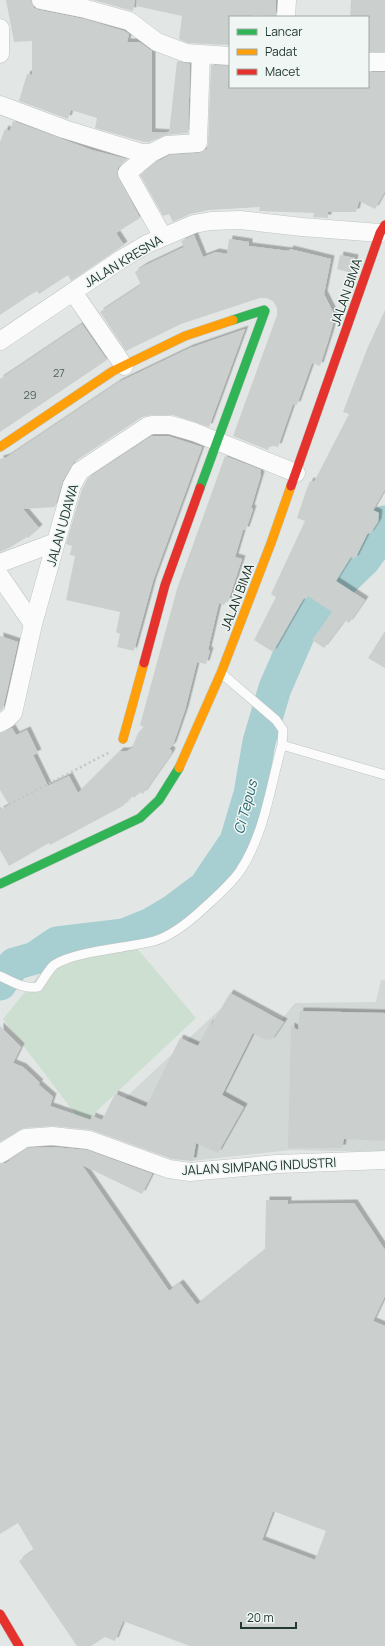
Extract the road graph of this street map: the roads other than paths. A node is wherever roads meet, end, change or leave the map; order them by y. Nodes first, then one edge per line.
1 (41, 0) edge
2 (287, 0) edge
3 (286, 16) edge
4 (0, 29) edge
5 (0, 54) edge
6 (201, 54) junction
7 (229, 56) edge
8 (369, 62) edge
9 (385, 62) edge
10 (0, 105) edge
11 (151, 153) junction
12 (382, 229) edge
13 (163, 237) junction
14 (73, 292) junction
15 (0, 341) edge
16 (124, 366) junction
17 (217, 442) junction
18 (0, 447) edge
19 (296, 472) junction
20 (56, 542) junction
21 (0, 563) edge
22 (0, 576) edge
23 (33, 624) junction
24 (221, 673) junction
25 (0, 723) edge
26 (123, 739) road end
27 (282, 745) junction
28 (385, 775) edge
29 (0, 884) edge
30 (0, 976) edge
31 (0, 1154) edge
32 (385, 1160) edge
33 (0, 1614) edge
34 (19, 1646) edge

1 - 6 street
2 - 3 street
4 - 5 street
6 - 7 street
6 - 11 street
8 - 9 street
10 - 11 street
11 - 13 street
12 - 13 street, JALAN KRESNA
12 - 19 street, JALAN BIMA
13 - 14 street, JALAN KRESNA
14 - 15 street, JALAN KRESNA
14 - 16 street
16 - 17 street
16 - 18 street
17 - 19 street, JALAN UDAWA
17 - 20 street, JALAN UDAWA
17 - 26 street
19 - 24 street, JALAN BIMA
20 - 21 street
20 - 23 street, JALAN UDAWA
22 - 23 street
23 - 25 street, JALAN UDAWA
24 - 27 lane
24 - 29 street, JALAN BIMA
27 - 28 lane
27 - 30 lane
31 - 32 street, JALAN SIMPANG INDUSTRI
33 - 34 street

